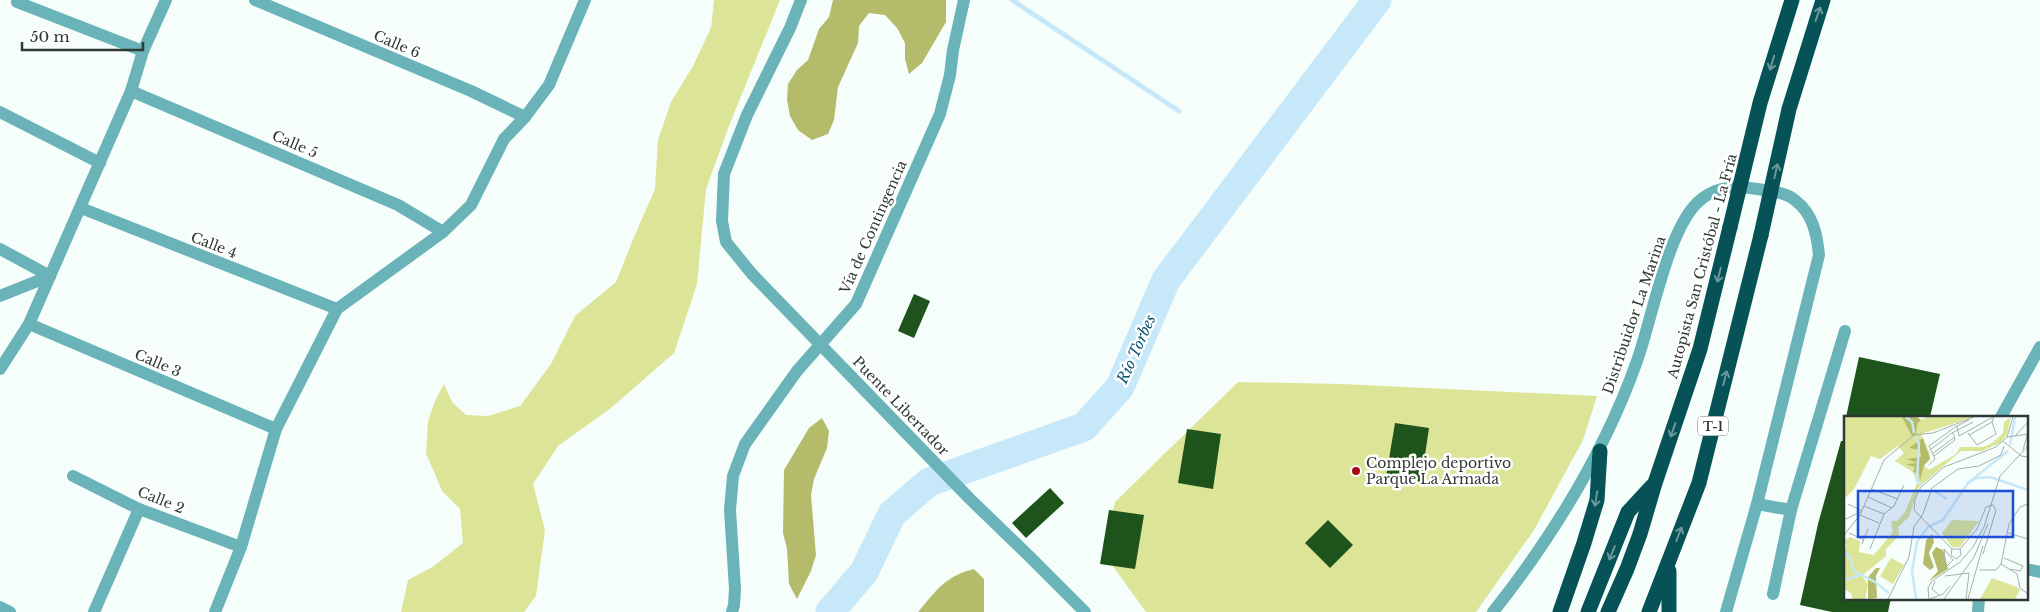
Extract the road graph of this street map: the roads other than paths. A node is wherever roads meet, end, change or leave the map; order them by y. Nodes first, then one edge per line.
1 (166, 0) edge
2 (255, 0) edge
3 (585, 0) edge
4 (801, 0) edge
5 (964, 0) edge
6 (1792, 0) edge
7 (1823, 0) edge
8 (16, 2) dead end
9 (143, 51) junction
10 (131, 91) junction
11 (0, 112) edge
12 (526, 117) junction
13 (100, 163) junction
14 (81, 208) junction
15 (443, 232) junction
16 (0, 249) edge
17 (50, 276) junction
18 (0, 296) edge
19 (337, 309) junction
20 (29, 324) junction
21 (1845, 331) dead end
22 (2040, 347) edge
23 (0, 369) edge
24 (2003, 416) edge
25 (276, 429) junction
26 (1600, 451) junction
27 (73, 476) dead end
28 (1655, 483) junction
29 (1757, 504) junction
30 (139, 509) junction
31 (1791, 510) junction
32 (241, 547) junction
33 (1668, 562) junction
34 (1773, 594) dead end
35 (0, 607) edge
36 (10, 612) edge
37 (94, 612) edge
38 (215, 612) edge
39 (732, 612) edge
40 (1085, 612) edge
41 (1493, 612) edge
42 (1560, 612) edge
43 (1588, 612) edge
44 (1608, 612) edge
45 (1649, 612) edge
46 (1669, 612) edge
47 (1726, 612) edge

1 - 9 street
2 - 12 street, Calle 6
3 - 12 street
4 - 40 street, Puente Libertador, bridge
5 - 39 street, Vía de Contingencia
6 -> 28 highway, Autopista San Cristóbal - La Fría / T-1, bridge
33 -> 7 highway, T-1, bridge
8 - 9 street
9 - 10 street
10 - 13 street
10 - 15 street, Calle 5
11 - 13 street
12 - 15 street
13 - 14 street
14 - 17 street
14 - 19 street, Calle 4
15 - 19 street
16 - 17 street
17 - 18 street
17 - 20 street
19 - 25 street
20 - 23 street
20 - 25 street, Calle 3
21 - 31 street
22 - 24 street
25 - 32 street
26 - 29 street, Distribuidor La Marina
26 - 41 street, Distribuidor La Marina
26 -> 42 highway
27 - 30 street, Calle 2
28 -> 43 highway, Autopista San Cristóbal - La Fría / T-1
28 - 44 highway
29 - 31 street
29 - 47 street, Distribuidor La Marina
30 - 32 street, Calle 2
30 - 37 street
31 - 34 street
32 - 38 street
33 - 45 highway, T-1
33 - 46 highway
35 - 36 street

